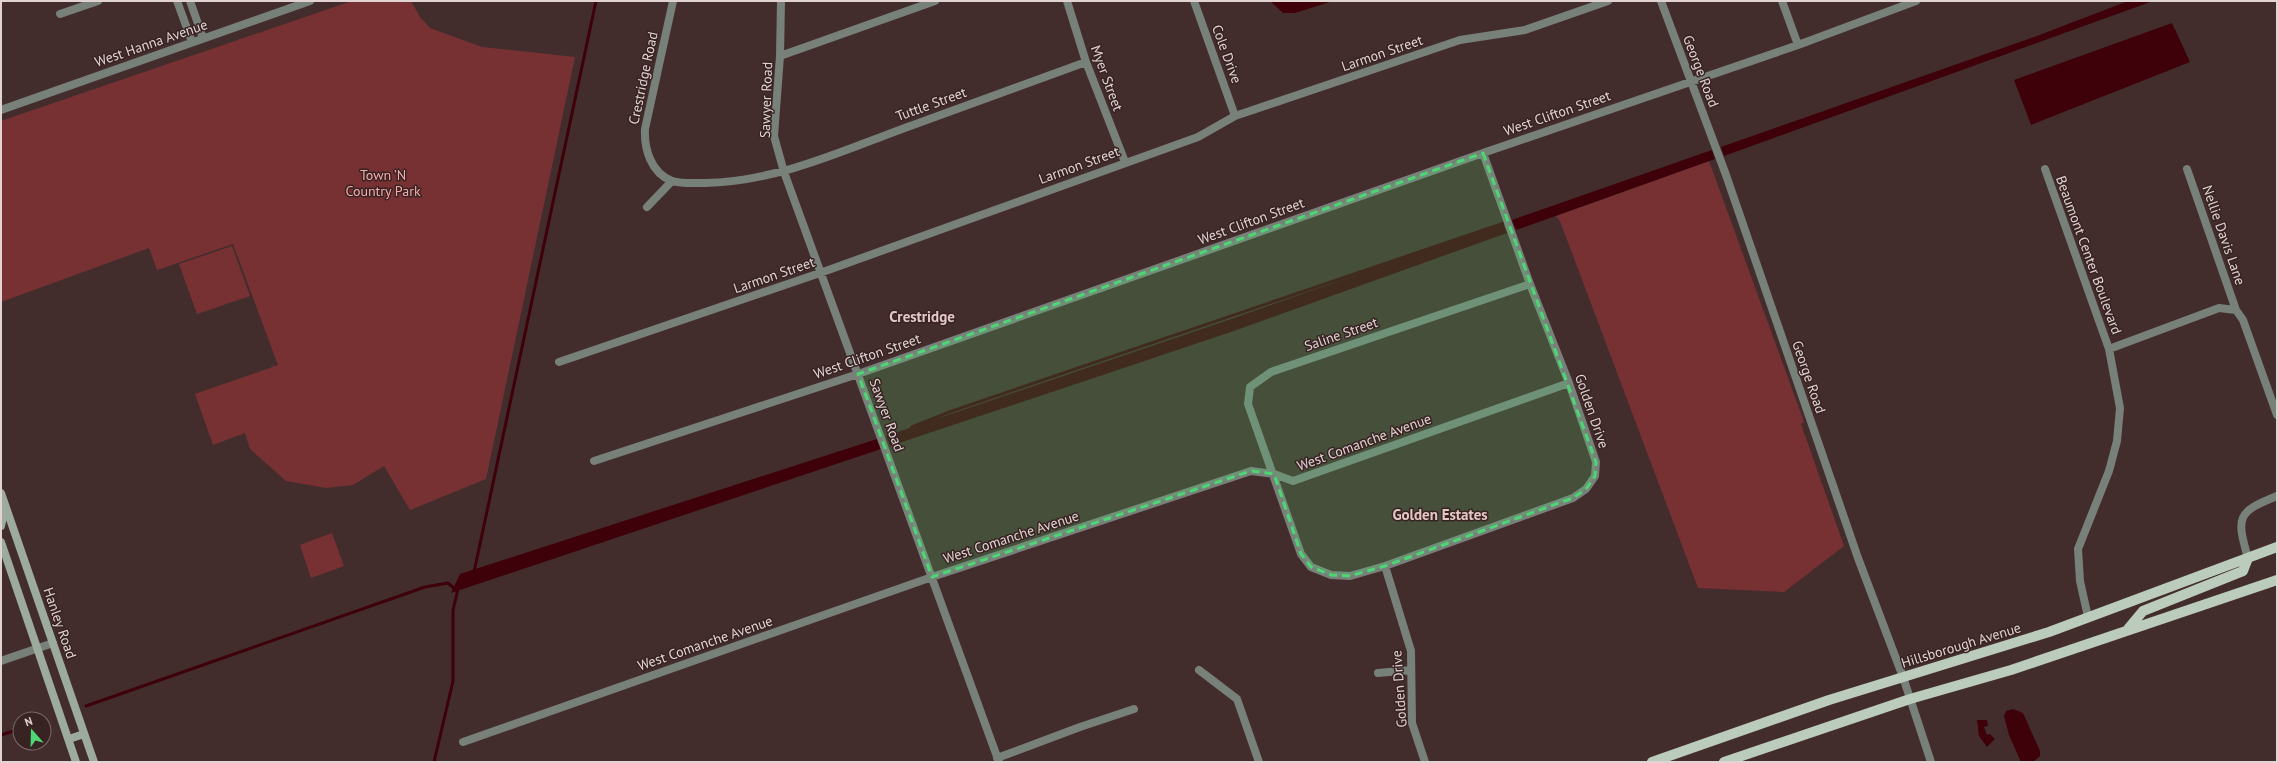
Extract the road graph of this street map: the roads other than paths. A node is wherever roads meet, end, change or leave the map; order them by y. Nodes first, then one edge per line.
1 (98, 1) edge
2 (177, 1) edge
3 (190, 1) edge
4 (310, 1) edge
5 (673, 1) edge
6 (781, 1) edge
7 (935, 1) edge
8 (1067, 1) edge
9 (1194, 1) edge
10 (1608, 1) edge
11 (1661, 1) edge
12 (1782, 1) edge
13 (1916, 1) edge
14 (60, 14) dead end
15 (203, 38) junction
16 (192, 42) junction
17 (1798, 45) junction
18 (780, 56) junction
19 (1086, 62) junction
20 (1691, 81) junction
21 (1, 110) edge
22 (1235, 116) junction
23 (1483, 152) junction
24 (1125, 162) junction
25 (2187, 169) dead end
26 (2045, 170) dead end
27 (784, 172) junction
28 (672, 181) junction
29 (647, 207) dead end
30 (820, 273) junction
31 (1530, 284) junction
32 (2236, 310) junction
33 (2109, 349) junction
34 (559, 362) dead end
35 (858, 374) junction
36 (1569, 383) junction
37 (2277, 415) edge
38 (594, 461) dead end
39 (1274, 474) junction
40 (1, 493) edge
41 (2277, 496) edge
42 (5, 507) junction
43 (1, 526) edge
44 (1, 542) edge
45 (2277, 547) edge
46 (2248, 558) junction
47 (1385, 566) junction
48 (932, 577) junction
49 (2277, 580) edge
50 (2088, 617) junction
51 (2127, 630) junction
52 (53, 643) junction
53 (38, 648) junction
54 (1, 661) edge
55 (1199, 670) dead end
56 (1410, 670) junction
57 (1378, 673) dead end
58 (1903, 678) junction
59 (1910, 699) junction
60 (1134, 709) dead end
61 (84, 734) junction
62 (69, 739) junction
63 (463, 742) dead end
64 (998, 760) edge
65 (1661, 760) edge
66 (76, 762) edge
67 (94, 762) edge
68 (1259, 762) edge
69 (1425, 762) edge
70 (1652, 762) edge
71 (1724, 762) edge
72 (1931, 762) edge

1 - 14 street
2 - 16 street
3 - 15 street
4 - 15 street, West Hanna Avenue
5 - 28 street, Crestridge Road
6 - 18 street, Sawyer Road
7 - 18 street
8 - 19 street, Myer Street
9 - 22 street, Cole Drive
10 - 22 street, Larmon Street
11 - 20 street, George Road
12 - 17 street
13 - 17 street, West Clifton Street
15 - 16 street, West Hanna Avenue
16 - 21 street, West Hanna Avenue
17 - 20 street, West Clifton Street
18 - 27 street, Sawyer Road
19 - 24 street, Myer Street
19 - 27 street, Tuttle Street
20 - 23 street, West Clifton Street
20 - 58 street, George Road
22 - 24 street, Larmon Street
23 - 31 street, Golden Drive
23 - 35 street, West Clifton Street
24 - 30 street, Larmon Street
25 - 32 street, Nellie Davis Lane
26 - 33 street, Beaumont Center Boulevard
27 - 28 street
27 - 30 street, Sawyer Road
28 - 29 street
30 - 34 street, Larmon Street
30 - 35 street, Sawyer Road
31 - 36 street, Golden Drive
31 - 39 street, Saline Street
32 - 33 street, Beaumont Center Boulevard
32 - 37 street
33 - 50 street, Beaumont Center Boulevard
35 - 38 street, West Clifton Street
35 - 48 street, Sawyer Road
36 - 39 street, West Comanche Avenue
36 - 47 street, Golden Drive
39 - 47 street, Saline Street
39 - 48 street, West Comanche Avenue
40 - 42 main road, Hanley Road
41 - 46 street
42 - 43 main road
42 - 52 main road, Hanley Road
44 - 53 main road, Hanley Road
45 - 46 main road, Hillsborough Avenue
46 - 50 main road, Hillsborough Avenue
46 - 51 main road
47 - 56 street, Golden Drive
48 - 63 street, West Comanche Avenue
48 - 64 street, Sawyer Road
49 - 51 main road
50 - 58 main road, Hillsborough Avenue
51 - 59 main road
52 - 53 street
52 - 61 main road, Hanley Road
53 - 54 street
53 - 62 main road, Hanley Road
55 - 68 street
56 - 57 street
56 - 69 street, Golden Drive
58 - 59 street, George Road
58 - 65 main road, Hillsborough Avenue
59 - 71 main road
59 - 72 street, George Road
60 - 64 street
61 - 62 main road
61 - 67 main road, Hanley Road
62 - 66 main road, Hanley Road
65 - 70 main road, Hillsborough Avenue

